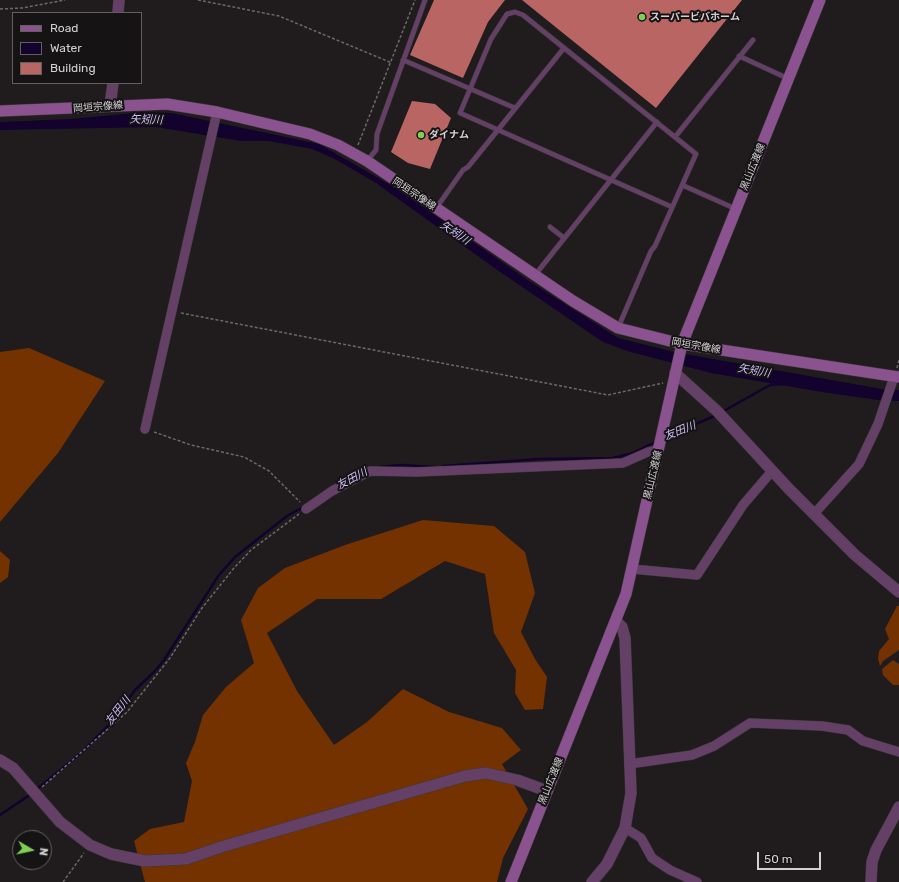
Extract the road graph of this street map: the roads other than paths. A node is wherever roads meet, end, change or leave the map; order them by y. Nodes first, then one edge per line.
1 (118, 0) edge
2 (426, 0) edge
3 (820, 0) edge
4 (118, 12) edge
5 (753, 40) dead end
6 (564, 48) junction
7 (739, 56) junction
8 (403, 60) junction
9 (789, 79) junction
10 (113, 84) edge
11 (469, 89) junction
12 (110, 106) junction
13 (515, 108) junction
14 (0, 111) edge
15 (217, 112) junction
16 (657, 122) junction
17 (498, 129) junction
18 (675, 137) junction
19 (367, 161) junction
20 (611, 180) junction
21 (682, 185) junction
22 (672, 207) junction
23 (436, 208) junction
24 (736, 209) junction
25 (550, 227) dead end
26 (564, 238) junction
27 (535, 275) junction
28 (618, 328) junction
29 (682, 344) junction
30 (897, 377) edge
31 (674, 379) junction
32 (145, 429) road end
33 (659, 450) junction
34 (772, 471) junction
35 (306, 509) road end
36 (814, 514) junction
37 (632, 569) junction
38 (899, 592) edge
39 (616, 621) junction
40 (899, 752) edge
41 (0, 760) edge
42 (629, 764) junction
43 (547, 791) junction
44 (899, 808) edge
45 (625, 828) junction
46 (511, 882) edge
47 (592, 882) edge
48 (697, 882) edge
49 (871, 882) edge

1 - 4 street
2 - 8 lane
3 - 9 main road, 黒山広渡線
5 - 7 lane
6 - 11 lane
6 - 13 lane
6 - 16 lane
7 - 9 lane
7 - 18 lane
8 - 11 lane
8 - 19 lane
9 - 24 main road, 黒山広渡線
10 - 12 street
11 - 13 lane
11 - 17 lane
12 - 14 main road, 岡垣宗像線
12 - 15 main road, 岡垣宗像線
13 - 17 lane
15 - 19 main road, 岡垣宗像線
15 - 32 street
16 - 18 lane
16 - 20 lane
17 - 20 lane
17 - 23 lane
18 - 21 lane
19 - 23 main road, 岡垣宗像線
20 - 22 lane
20 - 26 lane
21 - 22 lane
21 - 24 lane
22 - 28 lane
23 - 27 main road, 岡垣宗像線
24 - 29 main road, 黒山広渡線
25 - 26 lane
26 - 27 lane
27 - 28 main road, 岡垣宗像線
28 - 29 main road, 岡垣宗像線
29 - 30 main road, 岡垣宗像線
29 - 31 main road, 黒山広渡線
30 - 36 street
31 - 33 main road, 黒山広渡線
31 - 34 street
33 - 35 street
33 - 37 main road, 黒山広渡線
34 - 36 street
34 - 37 street
36 - 38 street
37 - 39 main road, 黒山広渡線
39 - 42 street
39 - 43 main road, 黒山広渡線
40 - 42 street
41 - 43 street
42 - 45 street
43 - 46 main road, 黒山広渡線
44 - 49 street
45 - 47 street
45 - 48 street

